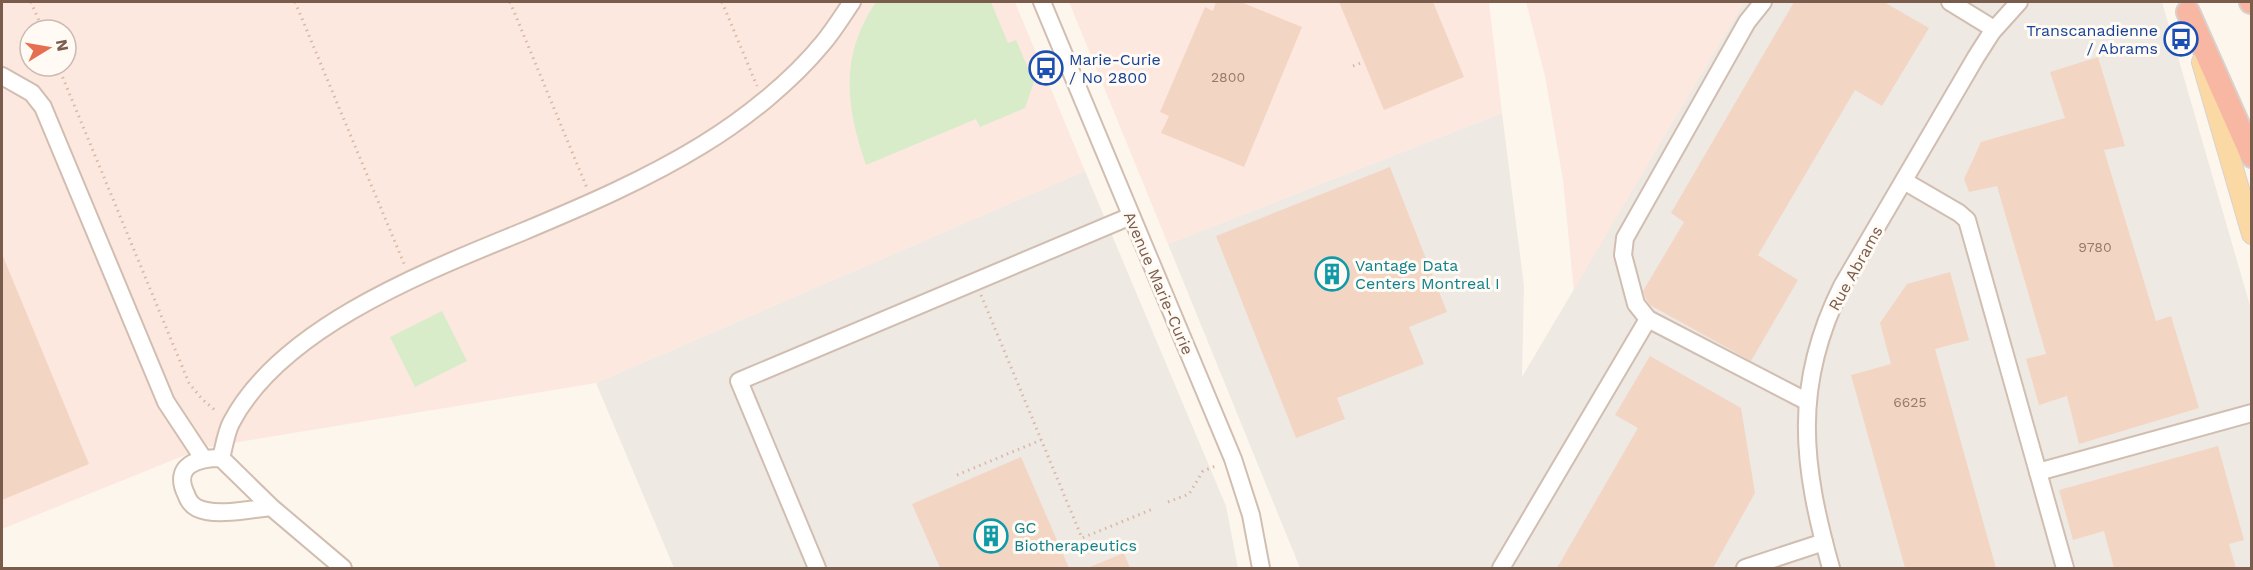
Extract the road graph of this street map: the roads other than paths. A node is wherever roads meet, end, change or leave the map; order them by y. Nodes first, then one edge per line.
1 (852, 2) edge
2 (1042, 2) edge
3 (1763, 2) edge
4 (1950, 2) edge
5 (2019, 2) edge
6 (2186, 7) edge
7 (1994, 29) junction
8 (2, 76) edge
9 (2252, 156) edge
10 (1904, 181) junction
11 (1131, 216) junction
12 (2252, 234) edge
13 (1648, 319) junction
14 (1808, 402) junction
15 (2252, 413) edge
16 (203, 458) junction
17 (221, 458) junction
18 (2038, 472) junction
19 (271, 507) junction
20 (1824, 542) junction
21 (343, 568) edge
22 (817, 568) edge
23 (1261, 568) edge
24 (1502, 568) edge
25 (1744, 568) edge
26 (1831, 568) edge
27 (2066, 568) edge

1 - 17 street
2 - 11 street, Avenue Marie-Curie
3 - 13 street
4 - 7 street
5 - 7 street, Rue Abrams
6 - 9 highway
6 - 12 main road
7 - 10 street, Rue Abrams
8 - 16 street
10 - 14 street, Rue Abrams
10 - 18 street
11 - 22 street
11 - 23 street, Avenue Marie-Curie
13 - 14 street
13 - 24 street
14 - 20 street, Rue Abrams
15 - 18 street
16 - 17 street
16 - 19 street
17 - 19 street
18 - 27 street
19 - 21 street
20 - 25 street
20 - 26 street, Rue Abrams

